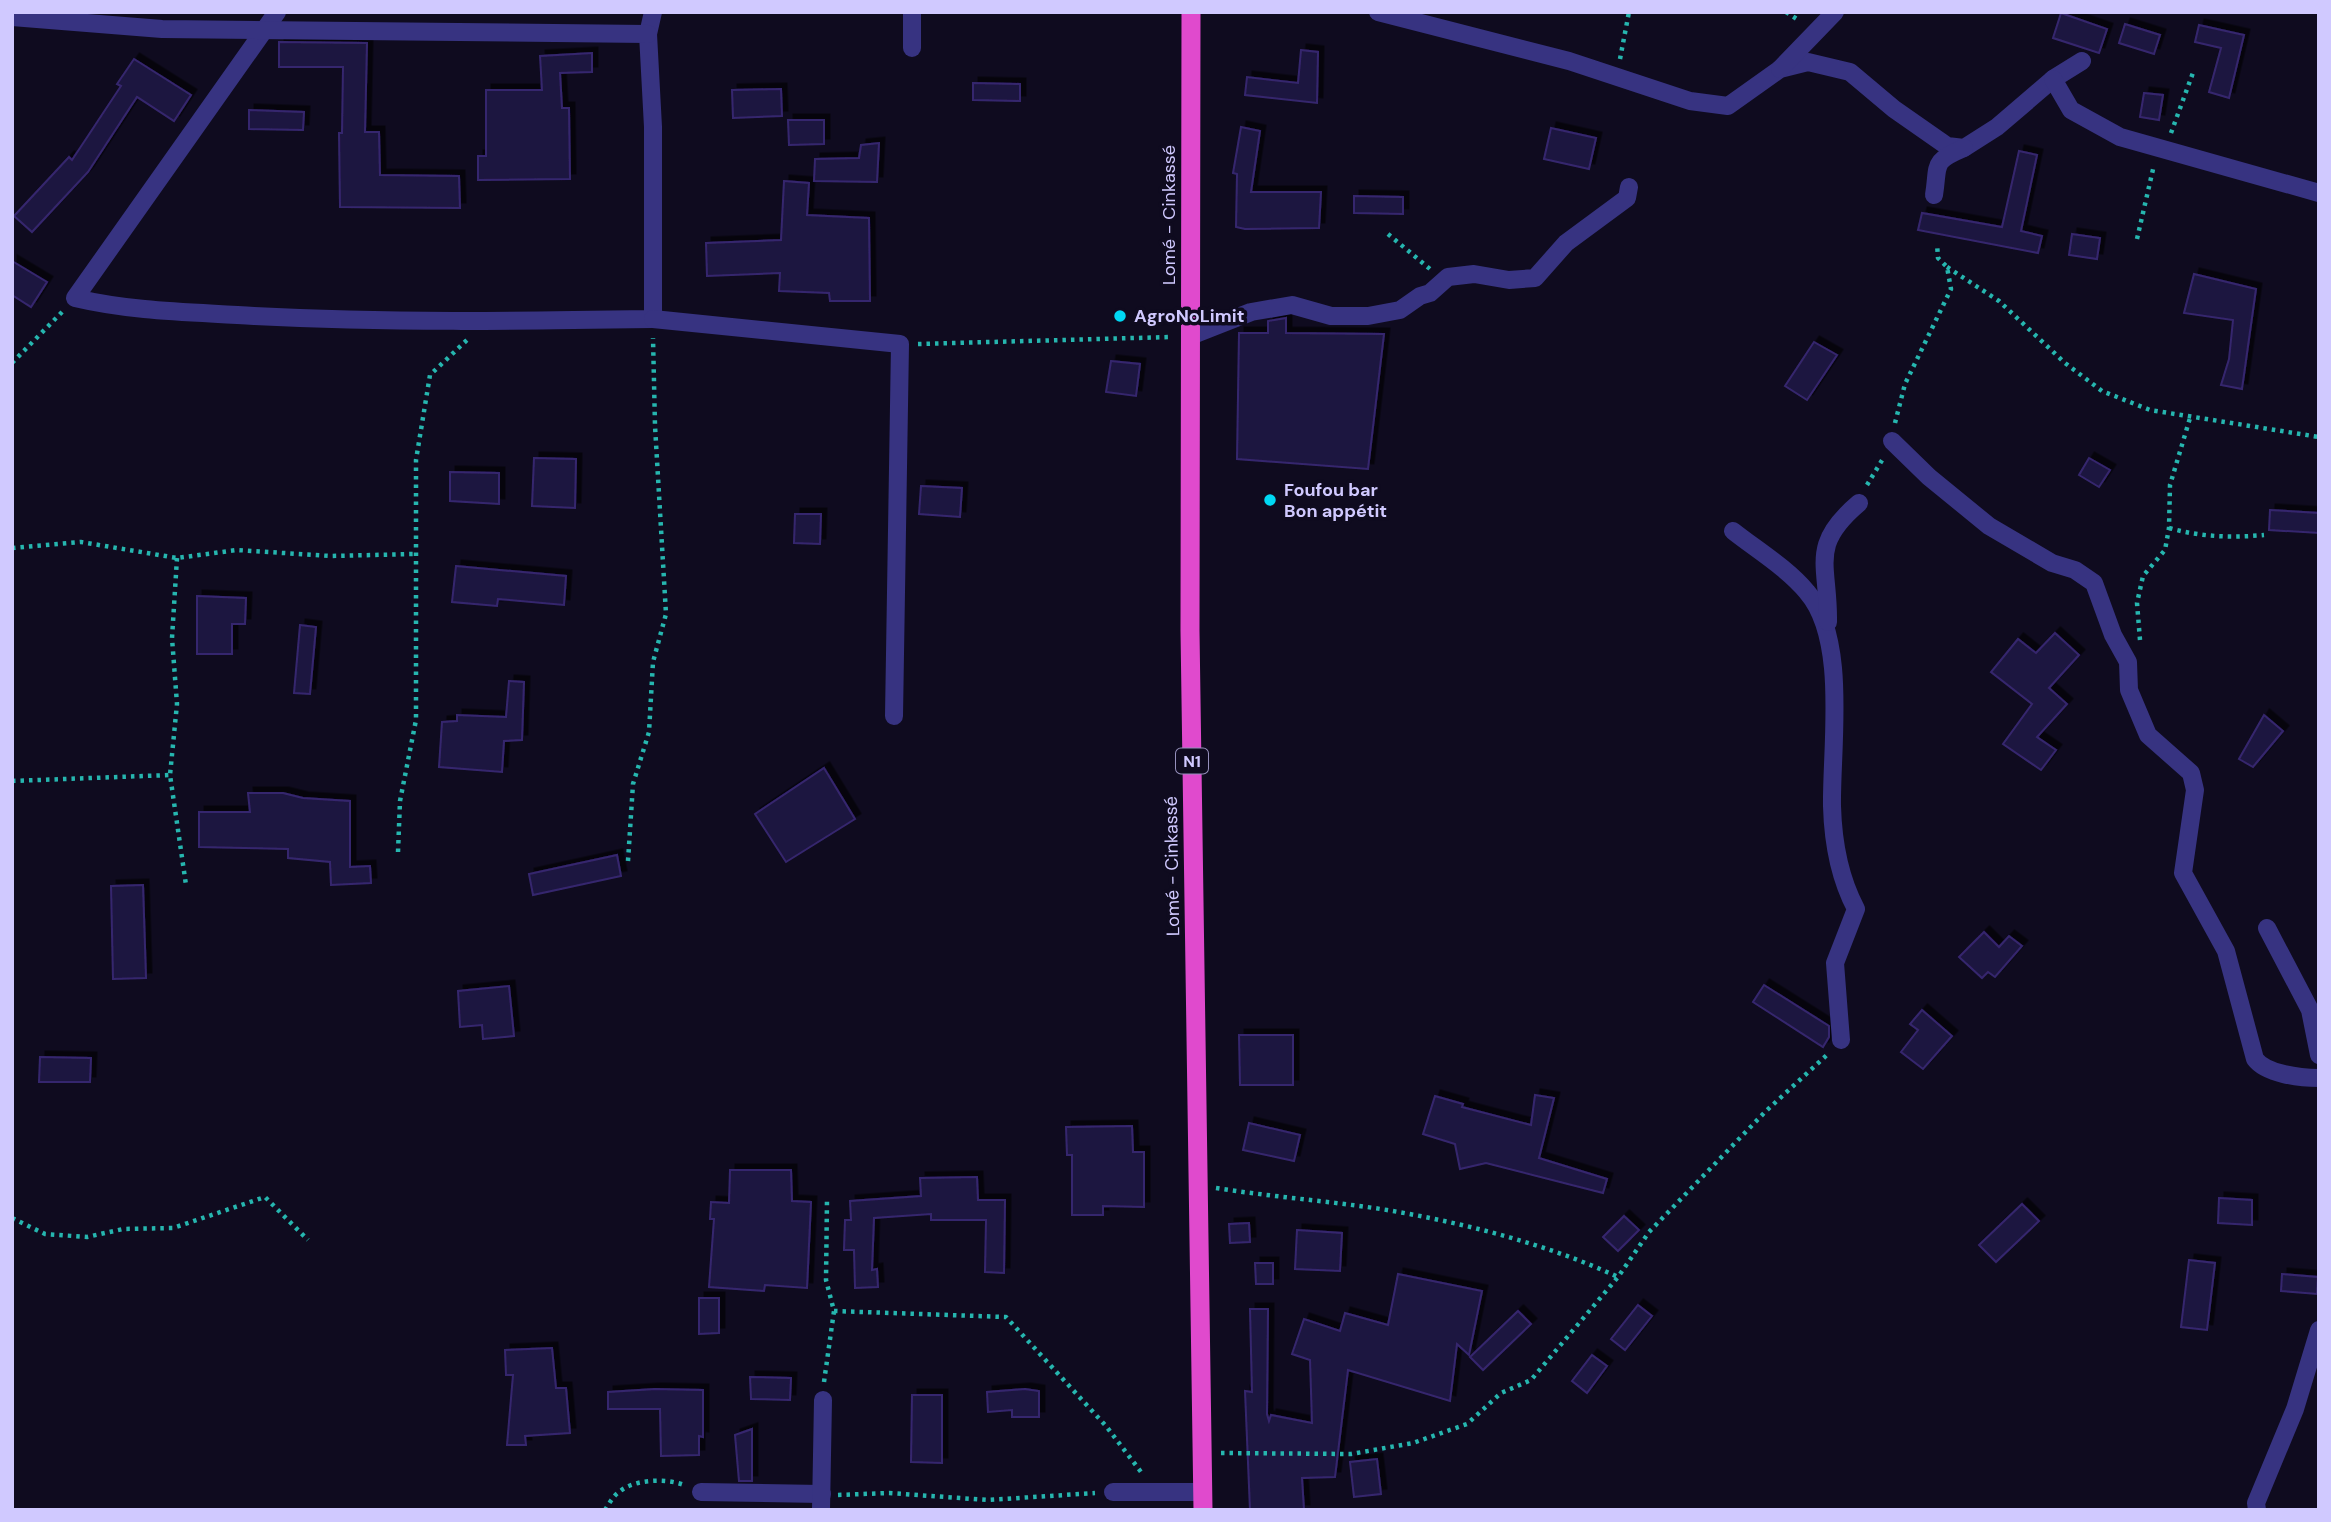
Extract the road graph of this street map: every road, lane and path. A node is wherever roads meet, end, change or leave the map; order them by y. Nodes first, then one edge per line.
1 (277, 12) edge
2 (653, 12) edge
3 (912, 12) edge
4 (1191, 12) edge
5 (1378, 12) edge
6 (1629, 12) edge
7 (1835, 12) edge
8 (12, 17) edge
9 (263, 32) junction
10 (648, 34) junction
11 (912, 48) dead end
12 (2082, 61) dead end
13 (1780, 69) junction
14 (1618, 77) junction
15 (2053, 79) junction
16 (1922, 128) junction
17 (1964, 148) junction
18 (1936, 166) junction
19 (1629, 187) dead end
20 (2319, 193) edge
21 (1934, 195) dead end
22 (1388, 234) dead end
23 (1937, 244) dead end
24 (1947, 267) junction
25 (1444, 282) junction
26 (75, 298) junction
27 (653, 319) junction
28 (487, 321) junction
29 (1190, 336) junction
30 (900, 344) junction
31 (12, 363) edge
32 (2190, 418) junction
33 (2319, 437) edge
34 (1892, 441) junction
35 (1859, 503) joint
36 (2169, 528) junction
37 (1732, 531) dead end
38 (2264, 536) dead end
39 (12, 548) edge
40 (414, 554) junction
41 (177, 558) junction
42 (1827, 639) junction
43 (2128, 662) junction
44 (894, 716) dead end
45 (170, 775) junction
46 (12, 781) edge
47 (398, 852) dead end
48 (628, 861) dead end
49 (186, 885) dead end
50 (2267, 928) dead end
51 (1841, 1040) joint
52 (2319, 1055) edge
53 (2319, 1078) edge
54 (1198, 1185) junction
55 (827, 1199) dead end
56 (12, 1218) edge
57 (308, 1240) dead end
58 (1618, 1277) junction
59 (834, 1311) junction
60 (2319, 1330) edge
61 (823, 1400) joint
62 (1202, 1453) junction
63 (701, 1492) joint
64 (1113, 1492) joint
65 (1156, 1492) junction
66 (1203, 1501) edge
67 (821, 1502) edge
68 (605, 1510) edge
69 (2257, 1510) edge

1 - 9 street
2 - 10 street
3 - 11 street
4 - 29 highway, Lomé - Cinkassé / N1
5 - 14 street
6 - 14 path
7 - 13 street
8 - 9 street
9 - 10 street
9 - 26 street
10 - 27 street
12 - 15 street
13 - 14 street
13 - 16 street
15 - 17 street
15 - 20 street
16 - 17 street
16 - 18 street
17 - 18 street
18 - 21 street
19 - 25 street
22 - 25 path
23 - 24 path
24 - 32 path
24 - 34 path
25 - 29 street
26 - 28 street
26 - 31 path
27 - 28 street
27 - 30 street
27 - 48 path
28 - 40 path
29 - 30 path
29 - 54 highway, Lomé - Cinkassé / N1
30 - 44 street
32 - 33 path
32 - 36 path
34 - 35 path
34 - 43 street
35 - 42 street
36 - 38 path
36 - 43 path
37 - 42 street
39 - 41 path
40 - 41 path
40 - 47 path
41 - 45 path
42 - 51 street
43 - 53 street
45 - 46 path
45 - 49 path
50 - 52 street
51 - 58 path
54 - 58 path
54 - 62 highway, Lomé - Cinkassé / N1
55 - 59 path
56 - 57 path
58 - 62 path
59 - 61 path
59 - 65 path
60 - 69 street
61 - 67 street
62 - 66 highway, Lomé - Cinkassé / N1
63 - 67 street
63 - 68 path
64 - 65 street
64 - 67 path
65 - 66 street

